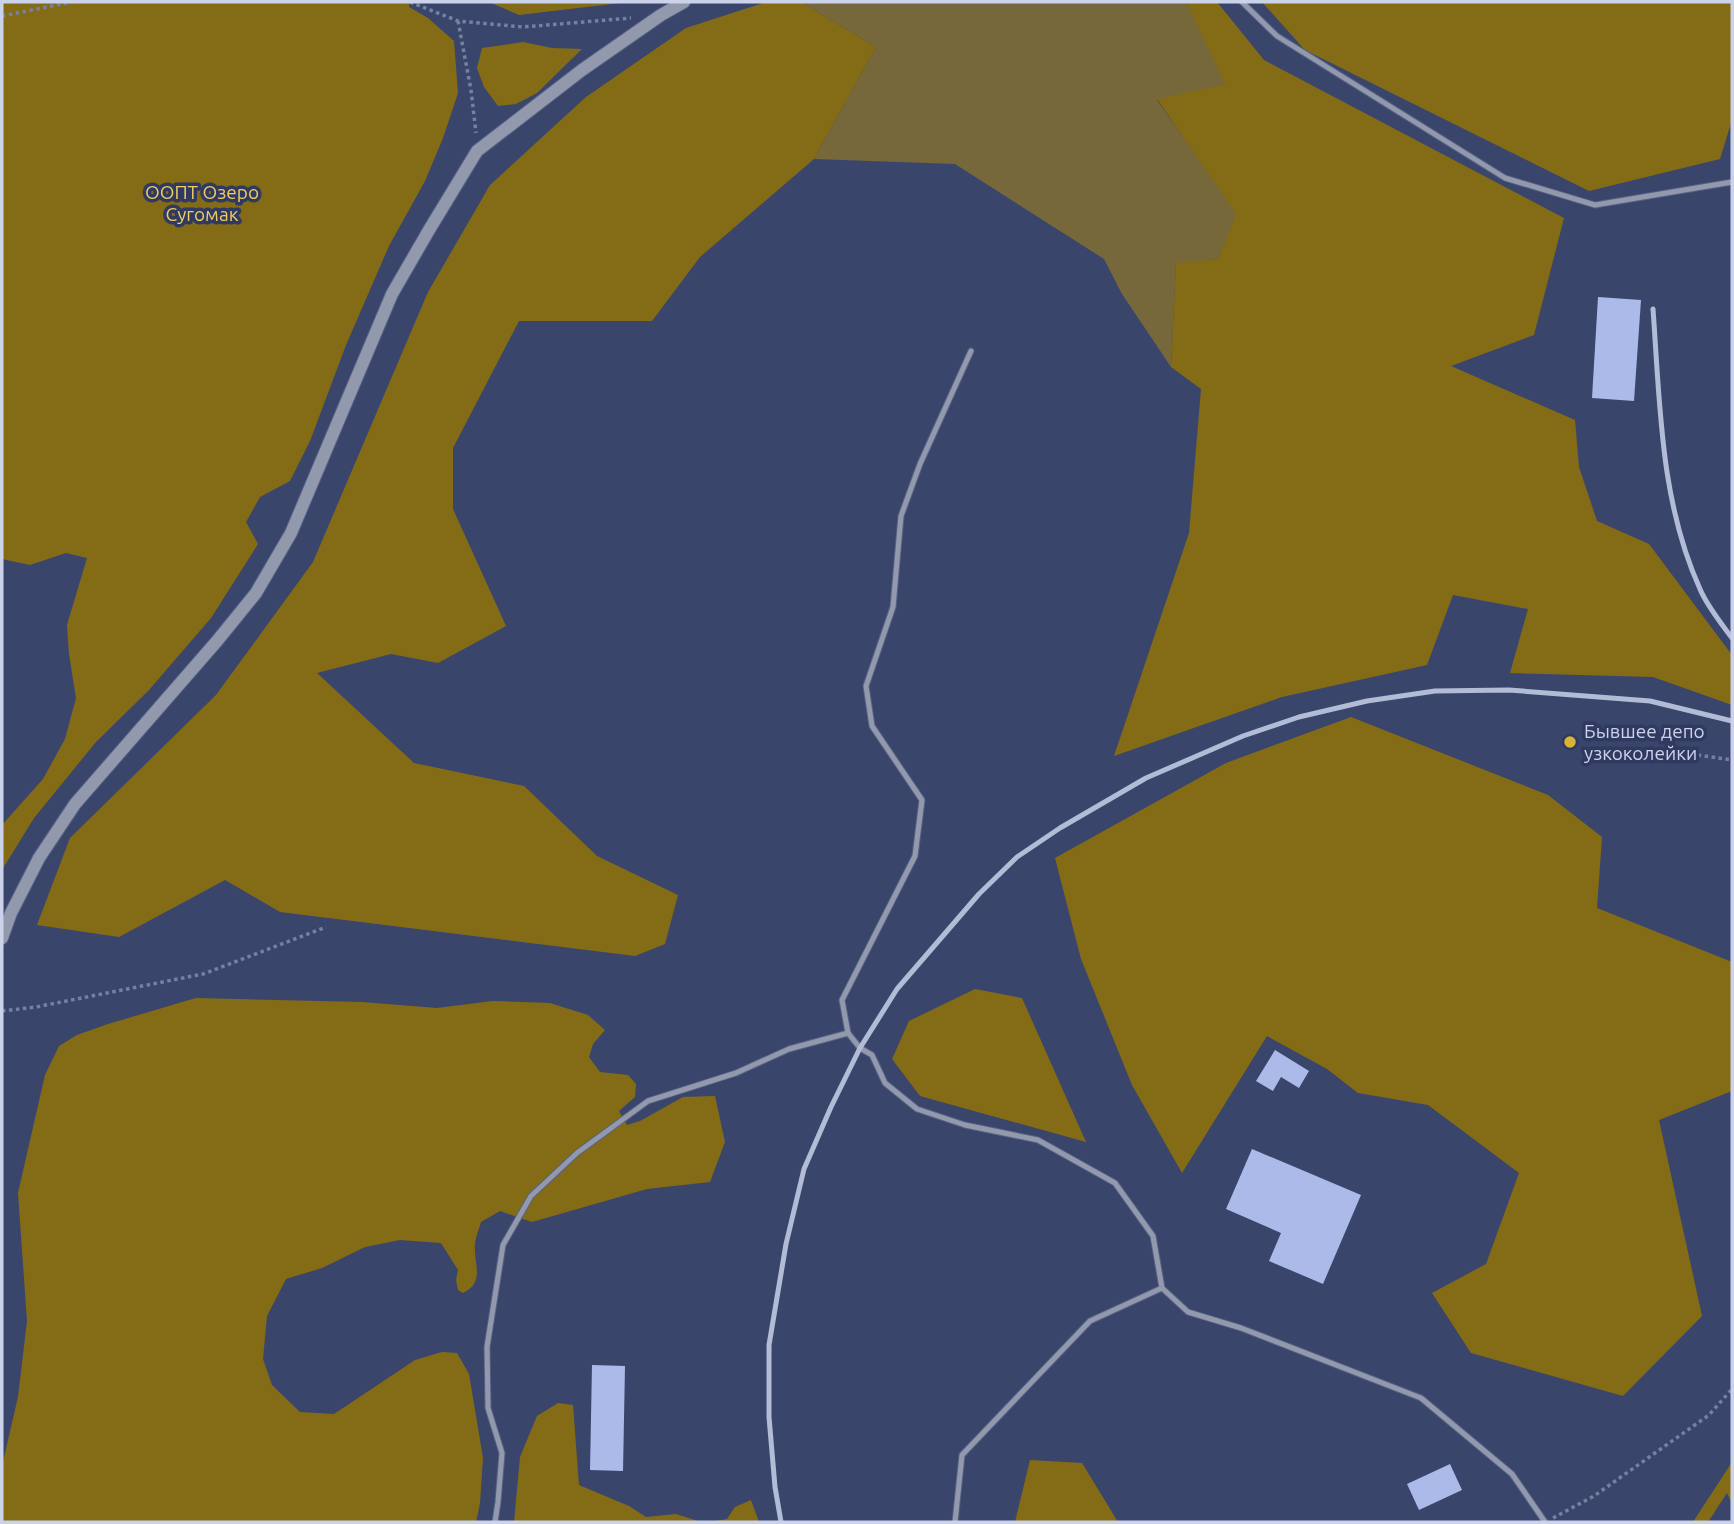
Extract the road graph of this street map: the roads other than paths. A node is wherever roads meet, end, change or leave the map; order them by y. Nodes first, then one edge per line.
1 (684, 2) edge
2 (1242, 2) edge
3 (1732, 182) edge
4 (971, 351) dead end
5 (2, 938) edge
6 (848, 1033) junction
7 (1162, 1288) junction
8 (495, 1522) edge
9 (955, 1522) edge
10 (1545, 1522) edge

1 - 5 street
2 - 3 lane
4 - 6 lane
6 - 7 lane
6 - 8 lane
7 - 9 lane
7 - 10 lane

